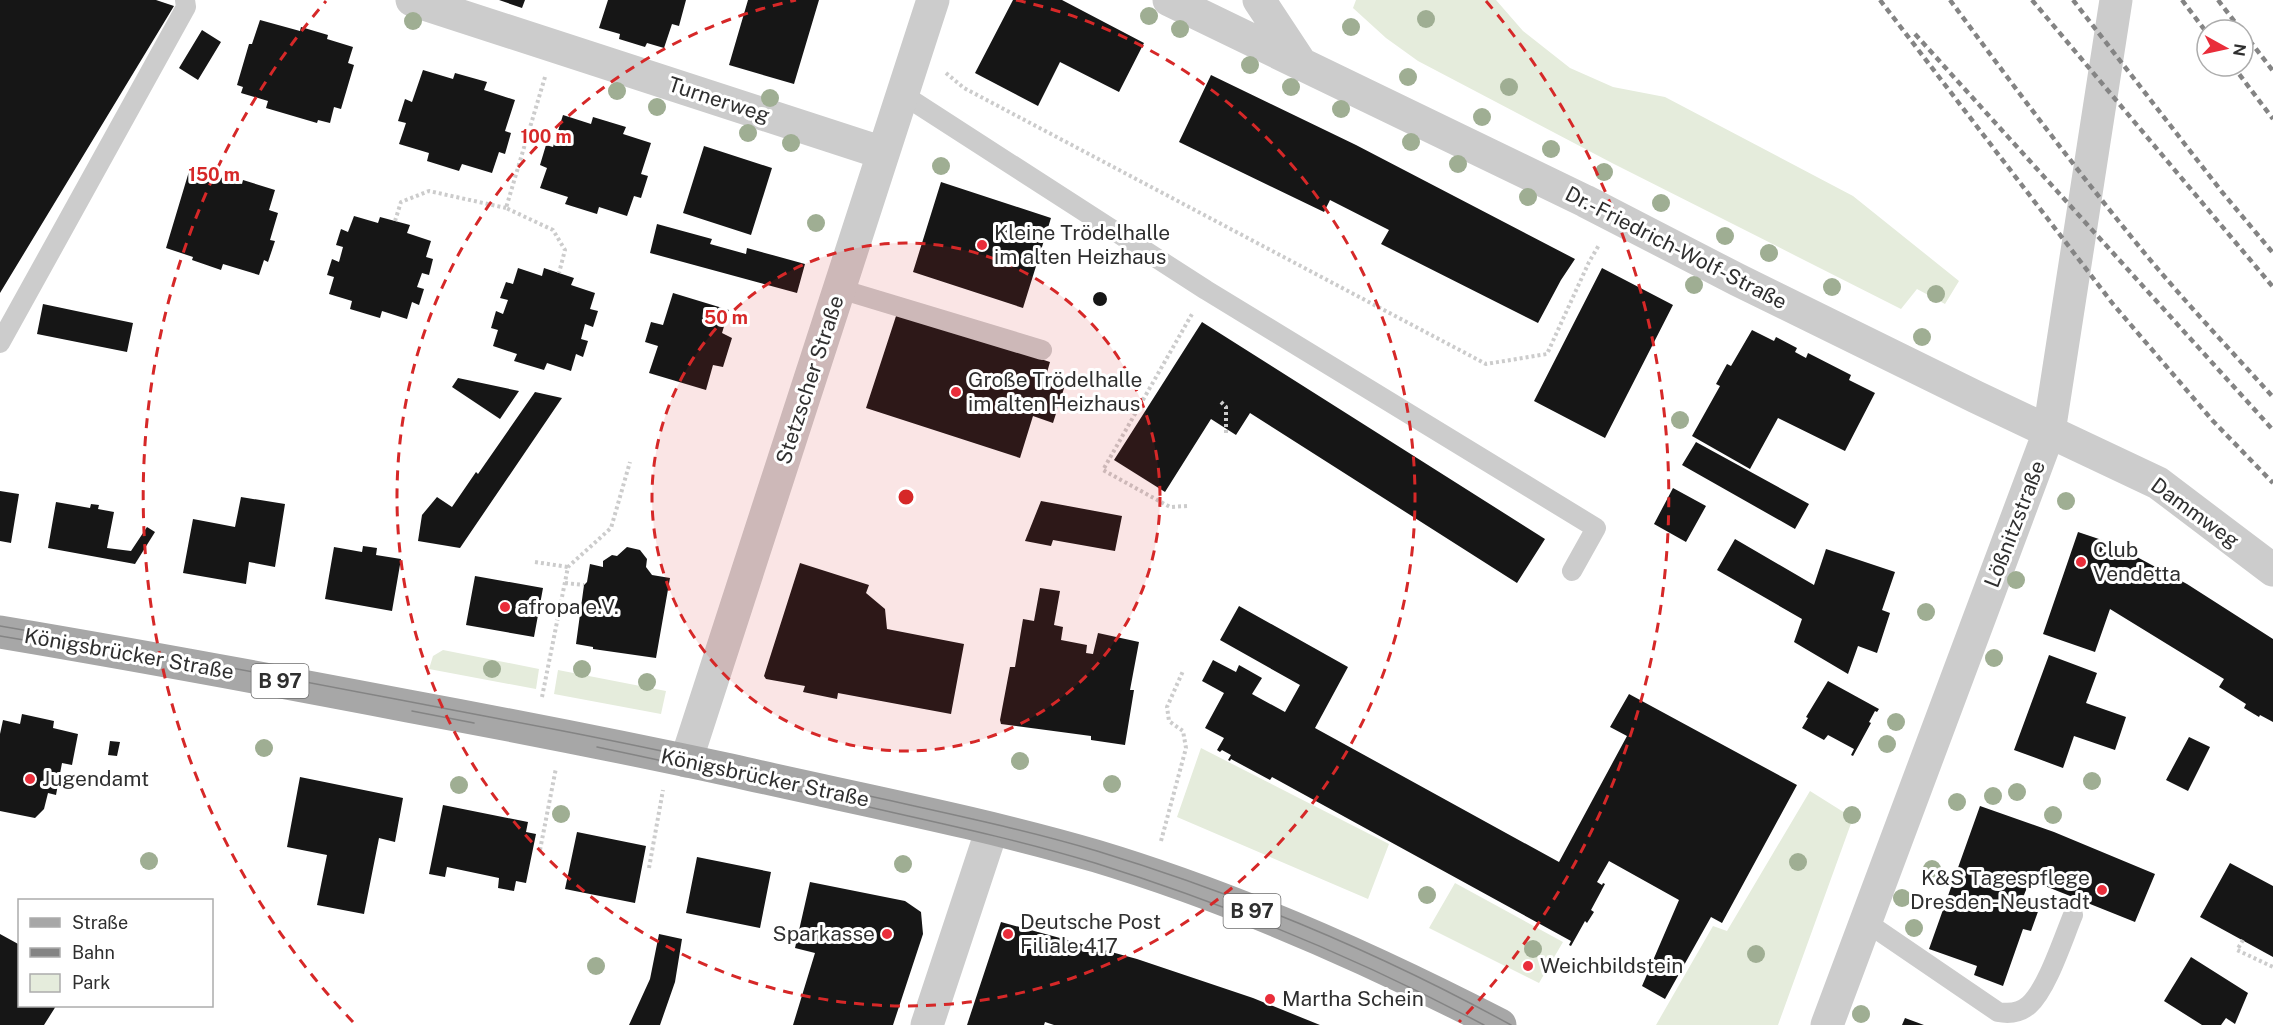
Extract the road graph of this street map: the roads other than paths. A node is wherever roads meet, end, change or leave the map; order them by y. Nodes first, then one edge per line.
1 (185, 0) edge
2 (413, 0) edge
3 (933, 0) edge
4 (1169, 0) edge
5 (1259, 0) edge
6 (2116, 0) edge
7 (1303, 66) junction
8 (902, 94) junction
9 (883, 153) junction
10 (840, 289) junction
11 (0, 343) edge
12 (1042, 350) dead end
13 (2049, 432) junction
14 (2273, 570) edge
15 (1572, 571) dead end
16 (0, 632) edge
17 (678, 759) junction
18 (992, 829) junction
19 (2073, 915) dead end
20 (1866, 922) junction
21 (927, 1025) edge
22 (1500, 1025) edge
23 (1827, 1025) edge

1 - 11 lane
2 - 9 street, Turnerweg
3 - 8 street, Stetzscher Straße
4 - 7 street, Dr.-Friedrich-Wolf-Straße
5 - 7 street
6 - 13 street, Lößnitzstraße
7 - 13 street, Dr.-Friedrich-Wolf-Straße
8 - 9 street, Stetzscher Straße
8 - 15 lane
9 - 10 street, Stetzscher Straße
10 - 12 lane
10 - 17 street, Stetzscher Straße
13 - 14 street, Dammweg
13 - 20 street, Lößnitzstraße
16 - 17 main road, Königsbrücker Straße / B 97
17 - 18 main road, Königsbrücker Straße / B 97
18 - 21 street
18 - 22 main road, Königsbrücker Straße / B 97
19 - 20 lane
20 - 23 street, Lößnitzstraße

